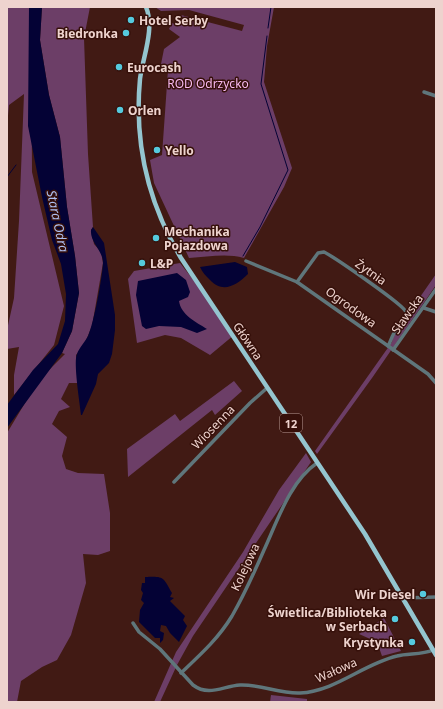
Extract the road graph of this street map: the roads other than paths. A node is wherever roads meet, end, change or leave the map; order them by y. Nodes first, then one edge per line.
1 (146, 7) edge
2 (150, 7) edge
3 (148, 14) junction
4 (424, 92) dead end
5 (436, 96) edge
6 (246, 261) dead end
7 (298, 282) junction
8 (436, 289) edge
9 (424, 308) junction
10 (436, 312) edge
11 (388, 346) junction
12 (394, 350) junction
13 (436, 383) edge
14 (267, 388) junction
15 (318, 463) junction
16 (174, 482) dead end
17 (436, 597) edge
18 (403, 598) junction
19 (133, 623) dead end
20 (432, 650) junction
21 (436, 655) edge
22 (181, 673) junction

1 - 3 main road, Główna / 12
2 - 3 main road
3 - 14 main road, Główna / 12
4 - 5 street
6 - 7 street, Ogrodowa
7 - 11 street, Ogrodowa
7 - 11 street, Żytnia
8 - 9 street, Sławska
9 - 10 street
9 - 12 street, Sławska
11 - 12 street, Ogrodowa
12 - 13 street, Ogrodowa
14 - 15 main road, Główna / 12
14 - 16 street, Wiosenna
15 - 18 main road, Główna / 12
15 - 22 street, Kolejowa
17 - 18 street
18 - 20 main road, Główna / 12
19 - 22 street, Wałowa
20 - 21 main road, Główna / 12
20 - 22 street, Wałowa

